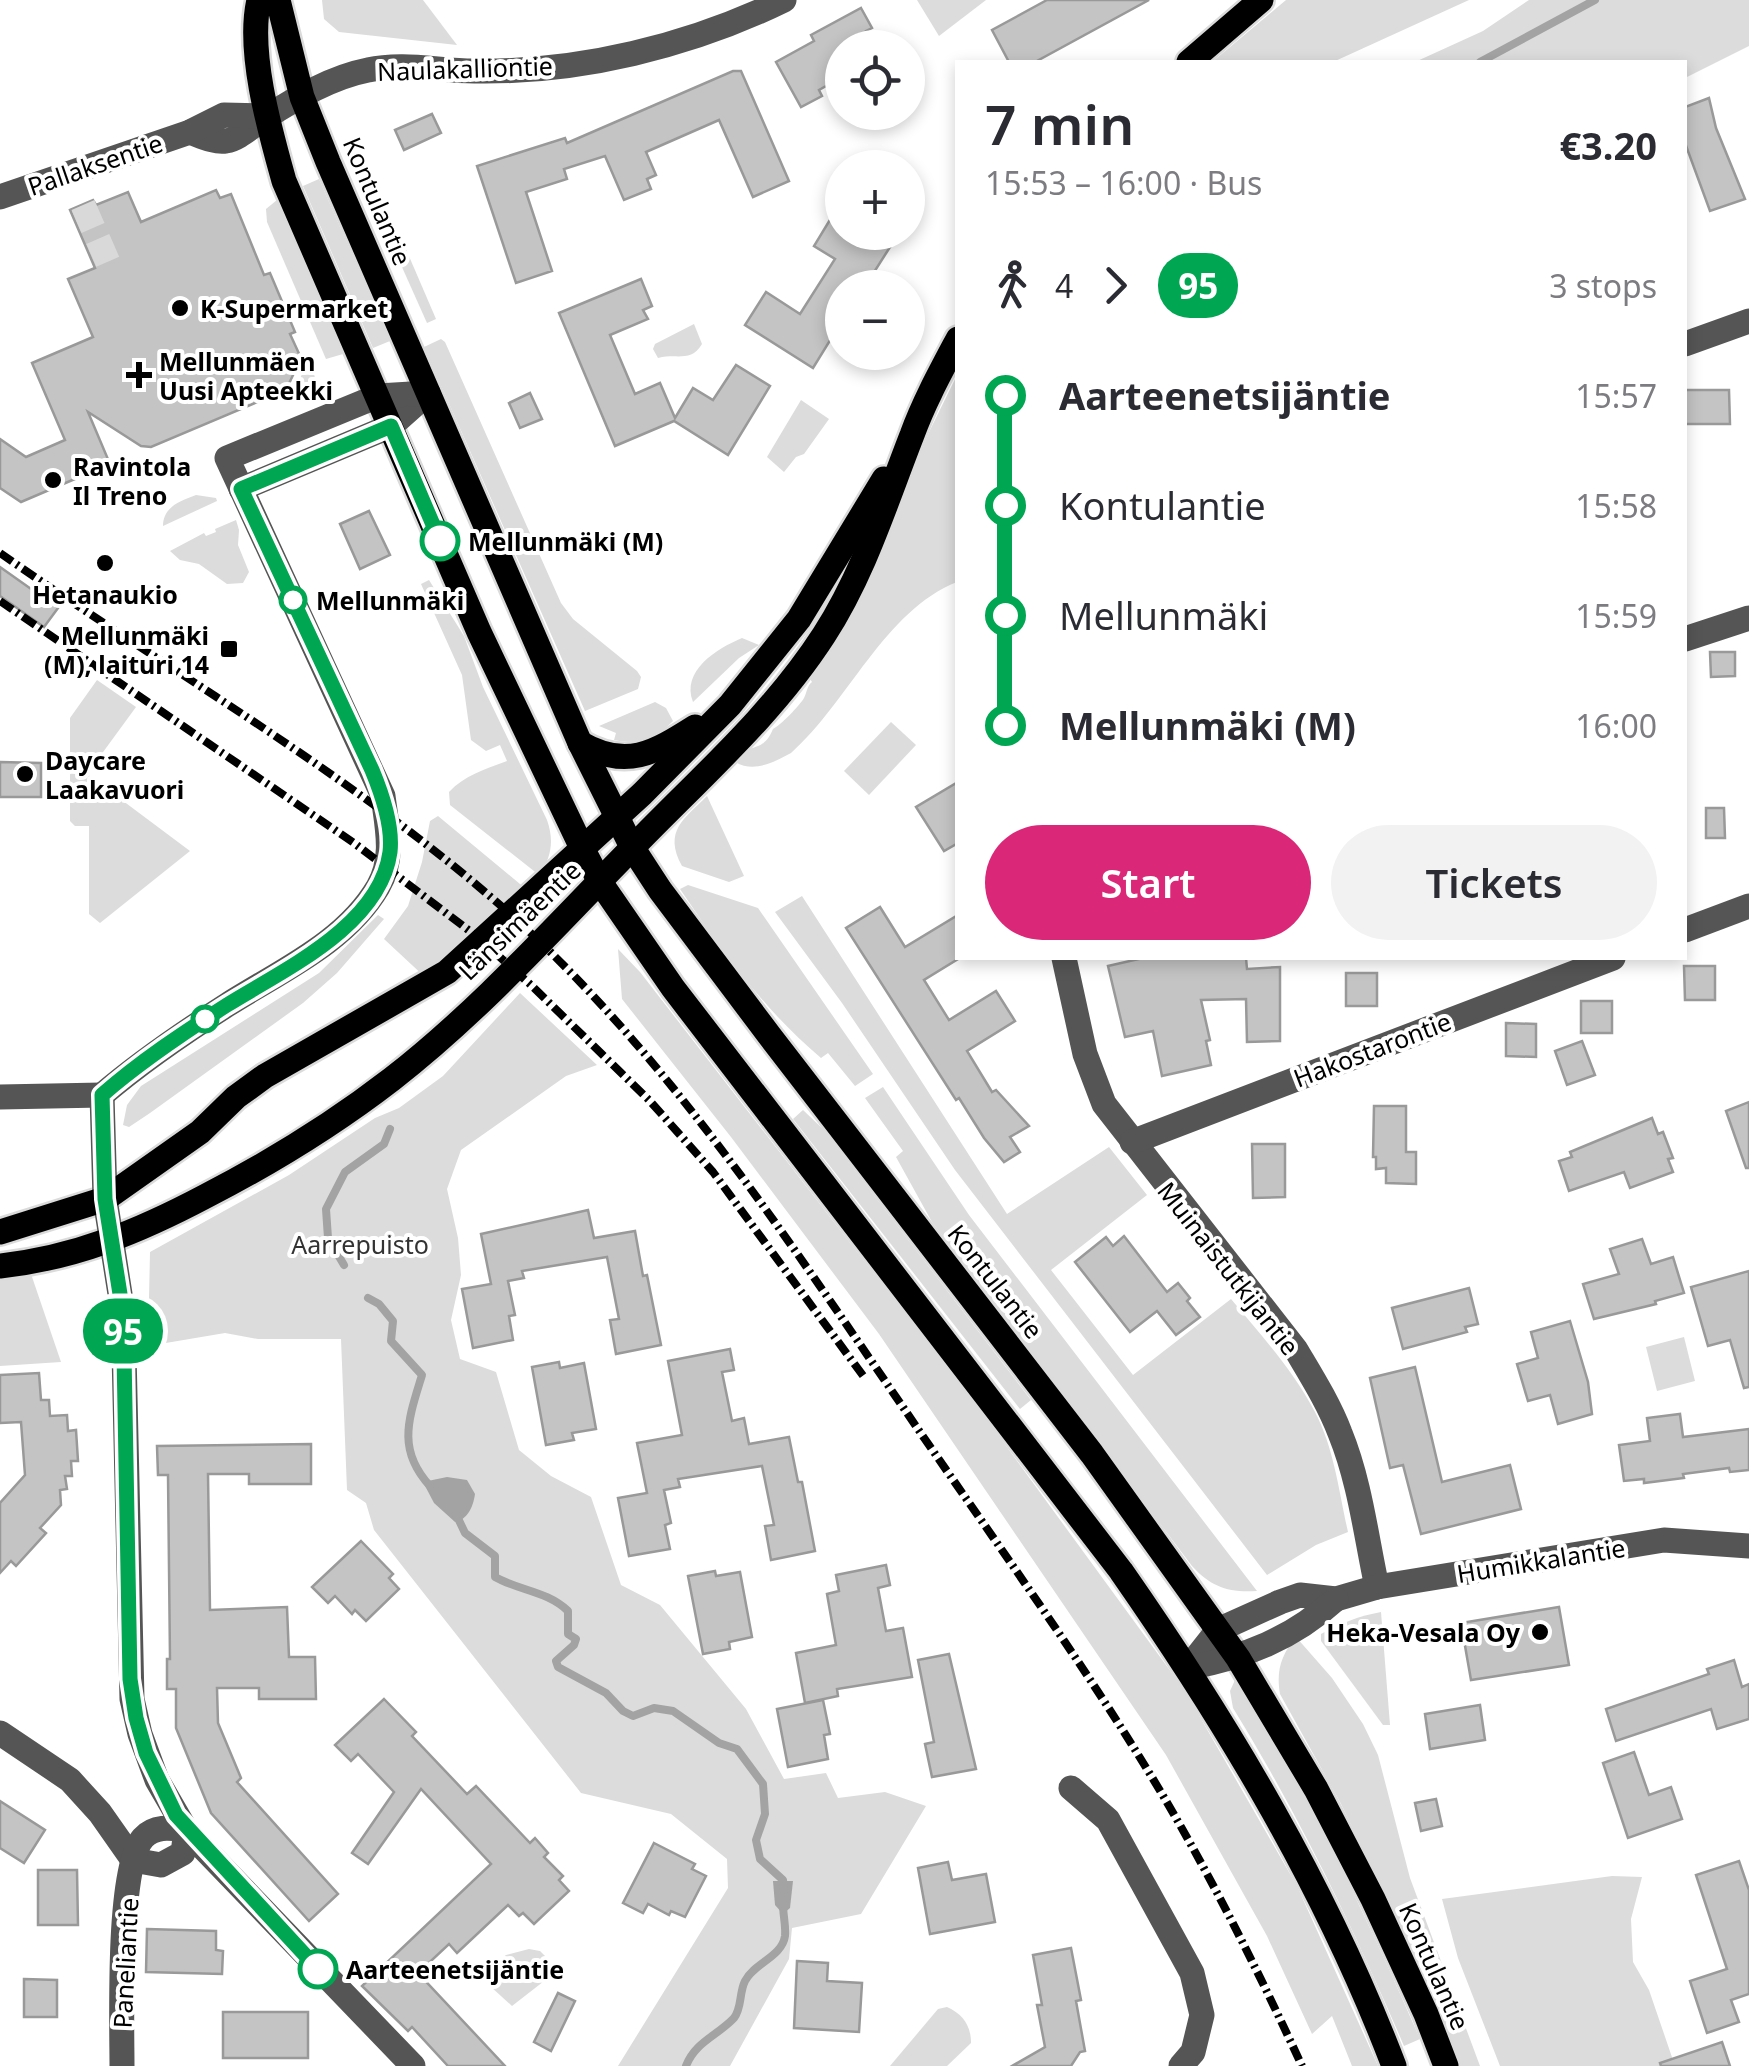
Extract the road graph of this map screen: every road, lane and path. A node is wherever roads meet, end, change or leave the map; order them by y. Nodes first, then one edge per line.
1 (260, 0) edge
2 (278, 0) edge
3 (784, 0) edge
4 (1261, 0) edge
5 (1191, 60) edge
6 (302, 97) junction
7 (266, 116) junction
8 (0, 197) edge
9 (1749, 320) edge
10 (1687, 343) edge
11 (955, 346) edge
12 (428, 393) junction
13 (378, 396) junction
14 (391, 426) junction
15 (912, 432) junction
16 (241, 489) junction
17 (1749, 618) edge
18 (1687, 638) edge
19 (730, 705) junction
20 (580, 743) junction
21 (616, 816) junction
22 (632, 847) junction
23 (582, 848) junction
24 (600, 882) junction
25 (1749, 906) edge
26 (1687, 929) edge
27 (1064, 960) edge
28 (1608, 960) edge
29 (102, 1095) junction
30 (0, 1097) edge
31 (1132, 1142) junction
32 (105, 1199) junction
33 (0, 1232) edge
34 (111, 1241) junction
35 (0, 1266) edge
36 (1749, 1546) edge
37 (1377, 1587) junction
38 (1336, 1599) junction
39 (1218, 1630) junction
40 (1238, 1658) junction
41 (1188, 1668) junction
42 (0, 1733) edge
43 (1071, 1788) dead end
44 (186, 1830) junction
45 (133, 1860) junction
46 (122, 2066) edge
47 (413, 2066) edge
48 (1182, 2066) edge
49 (1394, 2066) edge
50 (1446, 2066) edge

1 - 7 main road
2 - 6 main road, Kontulantie
3 - 6 street, Naulakalliontie
4 - 5 main road
6 - 7 street, Naulakalliontie
6 - 12 main road, Kontulantie
7 - 8 street, Pallaksentie
7 - 13 main road
9 - 10 street
11 - 15 main road, Länsimäentie
12 - 13 street
12 - 14 street
12 - 20 main road, Kontulantie
13 - 14 main road
13 - 16 street
14 - 16 street
14 - 23 main road
15 - 19 main road, Länsimäentie
15 - 22 main road, Länsimäentie
16 - 29 street
17 - 18 street
19 - 20 main road
19 - 21 main road, Länsimäentie
20 - 21 main road, Kontulantie
21 - 22 main road, Kontulantie
21 - 23 main road, Länsimäentie
22 - 24 main road, Länsimäentie
22 - 39 main road, Kontulantie
23 - 24 main road
23 - 32 main road, Länsimäentie
24 - 34 main road, Länsimäentie
24 - 41 main road
25 - 26 street
27 - 31 street, Muinaistutkijantie
28 - 31 street, Hakostarontie
29 - 30 street
29 - 32 street
31 - 37 street, Muinaistutkijantie
32 - 33 main road, Länsimäentie
32 - 34 street
34 - 35 main road, Länsimäentie
34 - 44 street
36 - 37 street, Humikkalantie
37 - 38 street, Humikkalantie
38 - 39 street, Humikkalantie
38 - 40 street, Humikkalantie
39 - 40 main road, Kontulantie
39 - 41 street, Humikkalantie
40 - 41 street, Humikkalantie
40 - 50 main road, Kontulantie
41 - 49 main road
42 - 45 street
43 - 48 street
44 - 45 street, Paneliantie
44 - 47 street
45 - 46 street, Paneliantie

